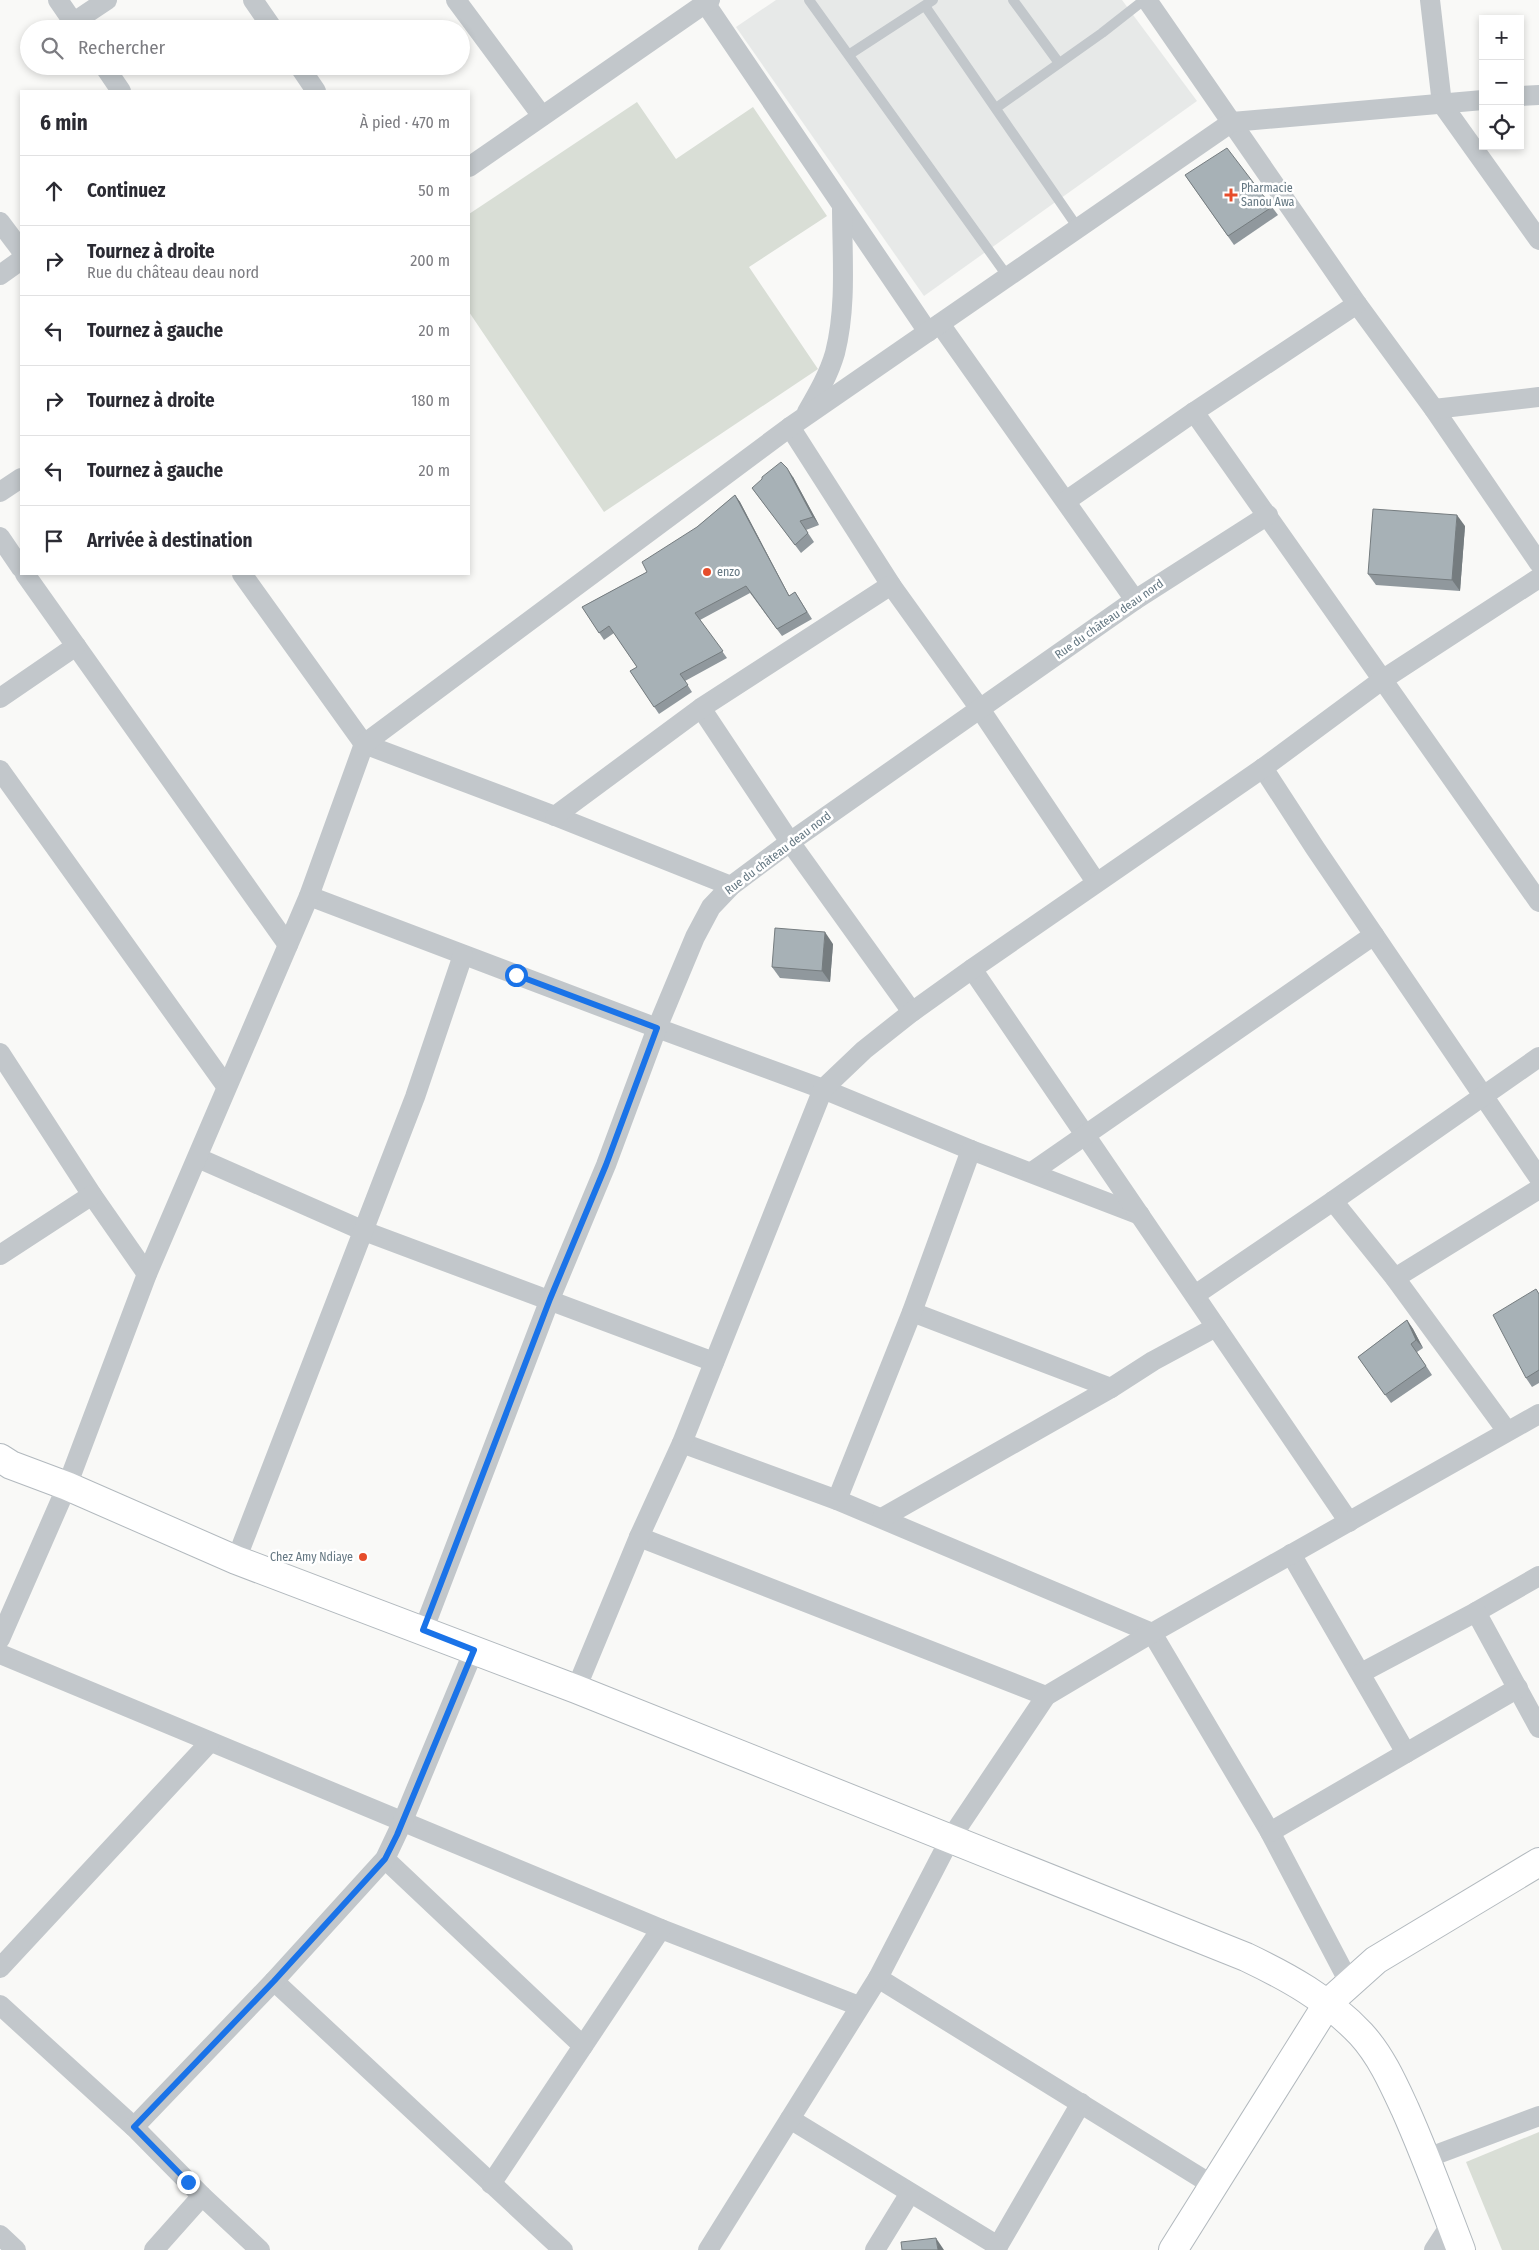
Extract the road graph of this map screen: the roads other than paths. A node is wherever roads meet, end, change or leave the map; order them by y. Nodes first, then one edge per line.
1 (58, 0) edge
2 (107, 0) edge
3 (252, 0) edge
4 (456, 0) edge
5 (809, 0) edge
6 (1012, 0) edge
7 (1145, 0) edge
8 (1430, 0) edge
9 (706, 1) edge
10 (929, 3) edge
11 (72, 20) edge
12 (83, 20) edge
13 (266, 20) edge
14 (850, 54) junction
15 (1059, 63) junction
16 (110, 75) edge
17 (303, 75) edge
18 (308, 88) edge
19 (120, 90) edge
20 (1539, 94) edge
21 (1524, 96) edge
22 (1479, 100) edge
23 (1442, 104) junction
24 (996, 108) junction
25 (542, 116) junction
26 (1232, 122) junction
27 (470, 166) edge
28 (842, 206) junction
29 (0, 222) edge
30 (1078, 228) junction
31 (1539, 240) edge
32 (20, 249) edge
33 (20, 261) edge
34 (0, 275) edge
35 (1008, 277) junction
36 (1357, 304) junction
37 (934, 328) junction
38 (1539, 397) edge
39 (1434, 409) junction
40 (1194, 412) junction
41 (797, 422) junction
42 (20, 479) edge
43 (0, 492) edge
44 (1066, 502) junction
45 (1268, 515) junction
46 (0, 538) edge
47 (1539, 563) edge
48 (20, 567) edge
49 (26, 575) edge
50 (243, 575) edge
51 (1539, 578) edge
52 (891, 584) junction
53 (1135, 600) junction
54 (76, 646) junction
55 (1382, 680) junction
56 (0, 698) edge
57 (701, 708) junction
58 (980, 709) junction
59 (364, 744) junction
60 (1263, 768) junction
61 (0, 770) edge
62 (555, 816) junction
63 (790, 842) junction
64 (1096, 882) junction
65 (731, 886) junction
66 (309, 896) junction
67 (1539, 902) edge
68 (1374, 935) junction
69 (288, 945) junction
70 (463, 955) junction
71 (972, 969) junction
72 (912, 1012) junction
73 (657, 1028) junction
74 (0, 1053) edge
75 (1539, 1057) edge
76 (226, 1086) junction
77 (823, 1089) junction
78 (1483, 1096) junction
79 (1085, 1137) junction
80 (971, 1150) junction
81 (198, 1158) junction
82 (1032, 1172) junction
83 (1539, 1178) edge
84 (1539, 1189) edge
85 (92, 1195) junction
86 (1332, 1201) junction
87 (1140, 1215) junction
88 (364, 1232) junction
89 (0, 1255) edge
90 (147, 1274) junction
91 (1395, 1278) junction
92 (1195, 1296) junction
93 (550, 1299) junction
94 (912, 1312) junction
95 (1216, 1327) junction
96 (714, 1362) junction
97 (1111, 1388) junction
98 (1539, 1414) edge
99 (1507, 1431) junction
100 (682, 1443) junction
101 (0, 1458) edge
102 (67, 1486) junction
103 (837, 1500) junction
104 (882, 1518) junction
105 (1349, 1522) junction
106 (640, 1536) junction
107 (1291, 1554) junction
108 (236, 1560) junction
109 (1539, 1576) edge
110 (1476, 1612) junction
111 (423, 1630) junction
112 (1152, 1633) junction
113 (0, 1639) edge
114 (474, 1650) junction
115 (0, 1654) edge
116 (1361, 1673) junction
117 (1518, 1688) junction
118 (576, 1690) junction
119 (1046, 1696) junction
120 (1539, 1728) edge
121 (210, 1742) junction
122 (1406, 1753) junction
123 (402, 1823) junction
124 (1270, 1832) junction
125 (950, 1839) junction
126 (385, 1859) junction
127 (1539, 1862) edge
128 (661, 1929) junction
129 (0, 1968) edge
130 (878, 1978) junction
131 (274, 1981) junction
132 (1350, 1984) junction
133 (1328, 2003) junction
134 (0, 2005) edge
135 (859, 2006) junction
136 (583, 2046) junction
137 (1081, 2103) junction
138 (1539, 2116) edge
139 (790, 2119) junction
140 (134, 2127) junction
141 (1427, 2158) junction
142 (491, 2184) junction
143 (1214, 2186) junction
144 (910, 2193) junction
145 (202, 2196) junction
146 (1451, 2224) junction
147 (0, 2235) edge
148 (996, 2248) edge
149 (16, 2250) edge
150 (154, 2250) edge
151 (260, 2250) edge
152 (563, 2250) edge
153 (708, 2250) edge
154 (875, 2250) edge
155 (1173, 2250) edge
156 (1434, 2250) edge
157 (1461, 2250) edge

1 - 11 street
2 - 12 street
3 - 13 street
4 - 25 street
5 - 14 lane
6 - 15 lane
7 - 15 lane
7 - 26 street
8 - 23 street
9 - 25 street
9 - 28 street
10 - 14 lane
10 - 24 lane
14 - 35 lane
15 - 24 lane
16 - 19 street
17 - 18 street
20 - 21 street
22 - 23 street
23 - 26 street
23 - 31 street
24 - 30 lane
25 - 27 street
26 - 30 street
26 - 36 street
28 - 37 street
28 - 41 street
29 - 32 street
30 - 35 street
33 - 34 street
35 - 37 street
36 - 39 street
36 - 40 street
37 - 41 street
37 - 44 street
38 - 39 street
39 - 47 street
40 - 44 street
40 - 45 street
41 - 52 street
41 - 59 street
42 - 43 street
44 - 53 street
45 - 53 street, Rue du château deau nord
45 - 55 street
46 - 48 street
49 - 54 street
50 - 59 street
51 - 55 street
52 - 57 street
52 - 58 street
53 - 58 street, Rue du château deau nord
54 - 56 street
54 - 69 street
55 - 60 street
55 - 67 street
57 - 62 street
57 - 63 street
58 - 63 street, Rue du château deau nord
58 - 64 street
59 - 62 street
59 - 66 street
60 - 64 street
60 - 68 street
61 - 76 street
62 - 65 street
63 - 65 street, Rue du château deau nord
63 - 72 street
64 - 71 street
65 - 73 street, Rue du château deau nord
66 - 69 street
66 - 70 street
68 - 78 street
68 - 79 street
69 - 76 street
70 - 73 street
70 - 88 street
71 - 72 street
71 - 79 street
72 - 77 street
73 - 77 street
73 - 93 street, Rue du château deau nord
74 - 85 street
75 - 78 street
76 - 81 street
77 - 80 street
77 - 96 street
78 - 83 street
78 - 86 street
79 - 82 street
79 - 87 street
80 - 82 street
80 - 94 street
81 - 88 street
81 - 90 street
82 - 87 street
84 - 91 street
85 - 89 street
85 - 90 street
86 - 91 street
86 - 92 street
87 - 92 street
88 - 93 street
88 - 108 street
90 - 102 street
91 - 99 street
92 - 95 street
93 - 96 street
93 - 111 street, Rue du château deau nord
94 - 97 street
94 - 103 street
95 - 97 street
95 - 105 street
96 - 100 street
97 - 104 street
98 - 99 street
99 - 105 street
100 - 103 street
100 - 106 street
101 - 102 main road
102 - 108 main road
102 - 113 street
103 - 104 street
104 - 112 street
105 - 107 street
106 - 118 street
106 - 119 street
107 - 112 street
107 - 116 street
108 - 111 main road
109 - 110 street
110 - 116 street
110 - 117 street
111 - 114 main road
112 - 119 street
112 - 124 street
114 - 118 main road
114 - 123 street
115 - 121 street
116 - 122 street
117 - 120 street
117 - 122 street
118 - 125 main road
119 - 125 street
121 - 123 street
121 - 129 street
122 - 124 street
123 - 126 street
123 - 128 street
124 - 132 street
125 - 130 street
125 - 133 main road
126 - 131 street
126 - 136 street
127 - 132 main road
128 - 135 street
128 - 136 street
130 - 135 street
130 - 137 street
131 - 140 street
131 - 142 street
132 - 133 main road
133 - 141 main road
133 - 143 main road
134 - 140 street
135 - 139 street
136 - 142 street
137 - 143 street
137 - 148 street
138 - 141 street
139 - 144 street
139 - 153 street
140 - 145 street
141 - 146 main road
142 - 152 street
143 - 155 main road
144 - 148 street
144 - 154 street
145 - 150 street
145 - 151 street
146 - 156 street
146 - 157 main road
147 - 149 street

